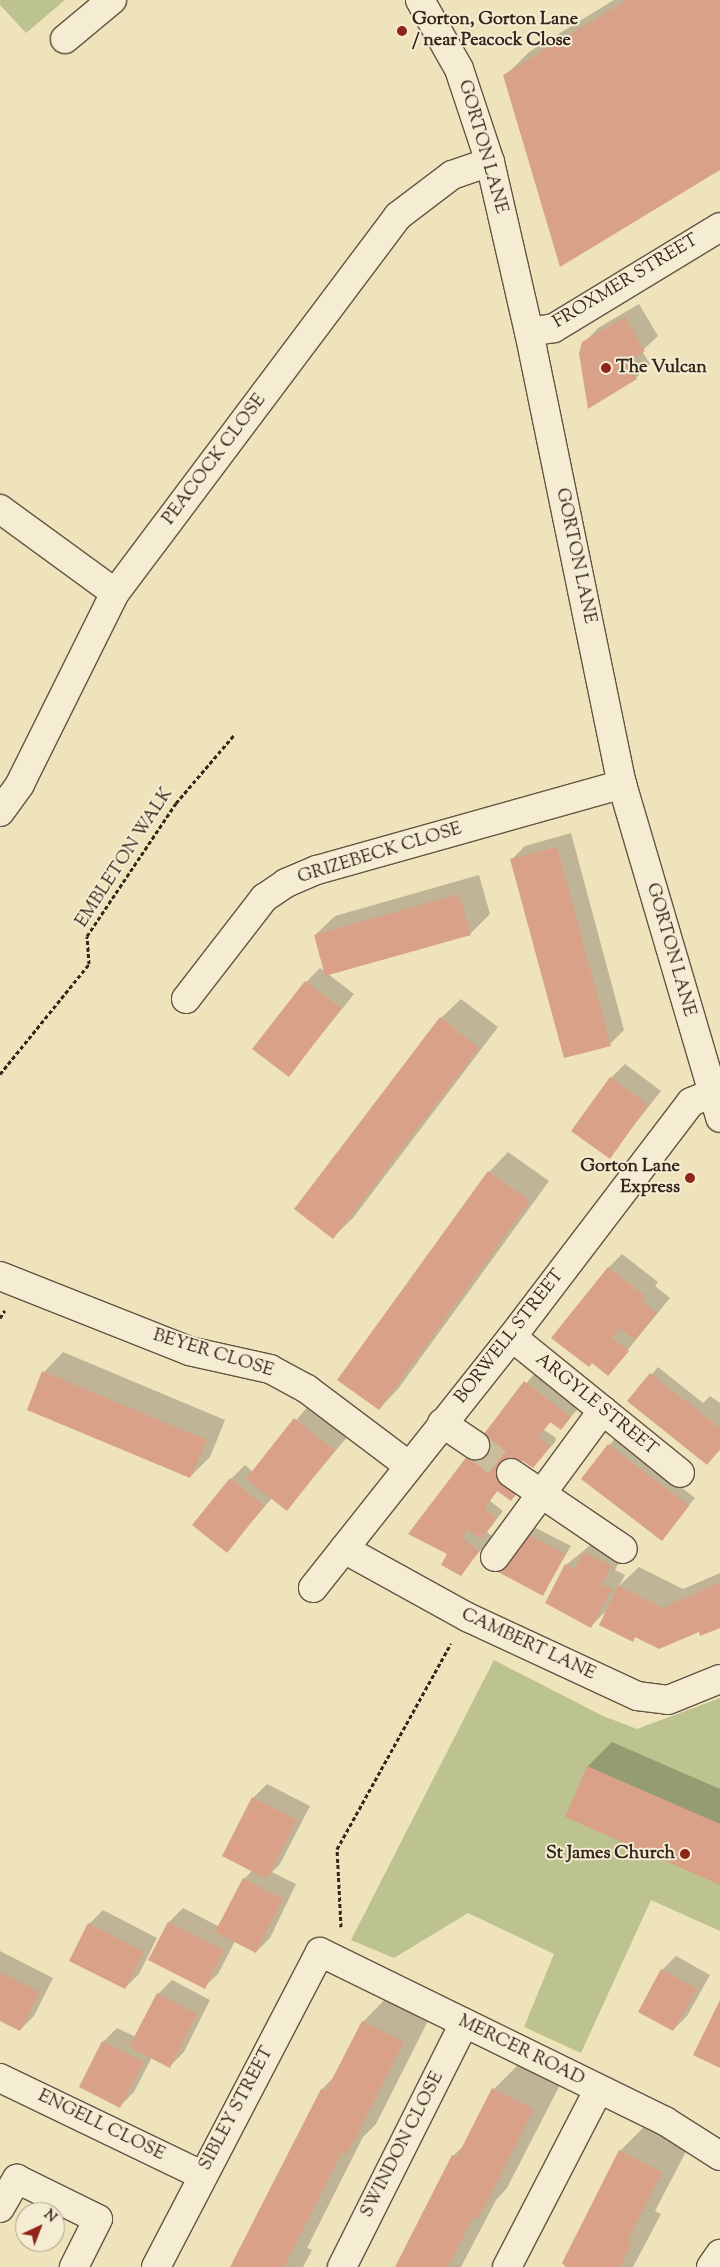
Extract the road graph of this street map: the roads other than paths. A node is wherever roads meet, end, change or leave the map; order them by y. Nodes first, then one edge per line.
1 (112, 0) edge
2 (420, 0) edge
3 (65, 40) dead end
4 (490, 162) junction
5 (720, 226) edge
6 (529, 332) junction
7 (0, 509) edge
8 (115, 593) junction
9 (622, 784) junction
10 (0, 812) edge
11 (186, 999) dead end
12 (715, 1106) edge
13 (0, 1276) edge
14 (512, 1337) junction
15 (603, 1410) junction
16 (442, 1423) junction
17 (475, 1446) tunnel mouth
18 (408, 1465) junction
19 (511, 1473) tunnel mouth
20 (680, 1473) dead end
21 (541, 1496) junction
22 (344, 1549) junction
23 (623, 1549) dead end
24 (495, 1557) dead end
25 (313, 1588) dead end
26 (720, 1679) edge
27 (331, 1957) joint
28 (464, 2024) junction
29 (0, 2078) edge
30 (599, 2089) junction
31 (720, 2156) edge
32 (202, 2175) junction
33 (0, 2208) edge
34 (74, 2267) edge
35 (156, 2267) edge
36 (342, 2267) edge
37 (507, 2267) edge

1 - 3 street
2 - 4 street, GORTON LANE
4 - 6 street, GORTON LANE
4 - 8 street, PEACOCK CLOSE
5 - 6 street, FROXMER STREET
6 - 9 street, GORTON LANE
7 - 8 street
8 - 10 street, PEACOCK CLOSE
9 - 11 street, GRIZEBECK CLOSE
9 - 12 street, GORTON LANE
12 - 14 street, BORWELL STREET
13 - 18 street, BEYER CLOSE
14 - 15 street, ARGYLE STREET
14 - 16 street, BORWELL STREET
15 - 20 street, ARGYLE STREET
15 - 21 street
16 - 17 street
16 - 18 street, BORWELL STREET
18 - 22 street, BORWELL STREET
19 - 21 street
21 - 23 street
21 - 24 street
22 - 25 street, BORWELL STREET
22 - 26 street, CAMBERT LANE
27 - 28 street, MERCER ROAD
27 - 32 street, SIBLEY STREET
28 - 30 street, MERCER ROAD
28 - 36 street, SWINDON CLOSE
29 - 32 street, ENGELL CLOSE
30 - 31 street, MERCER ROAD
30 - 37 street
32 - 35 street, SIBLEY STREET
33 - 34 street

